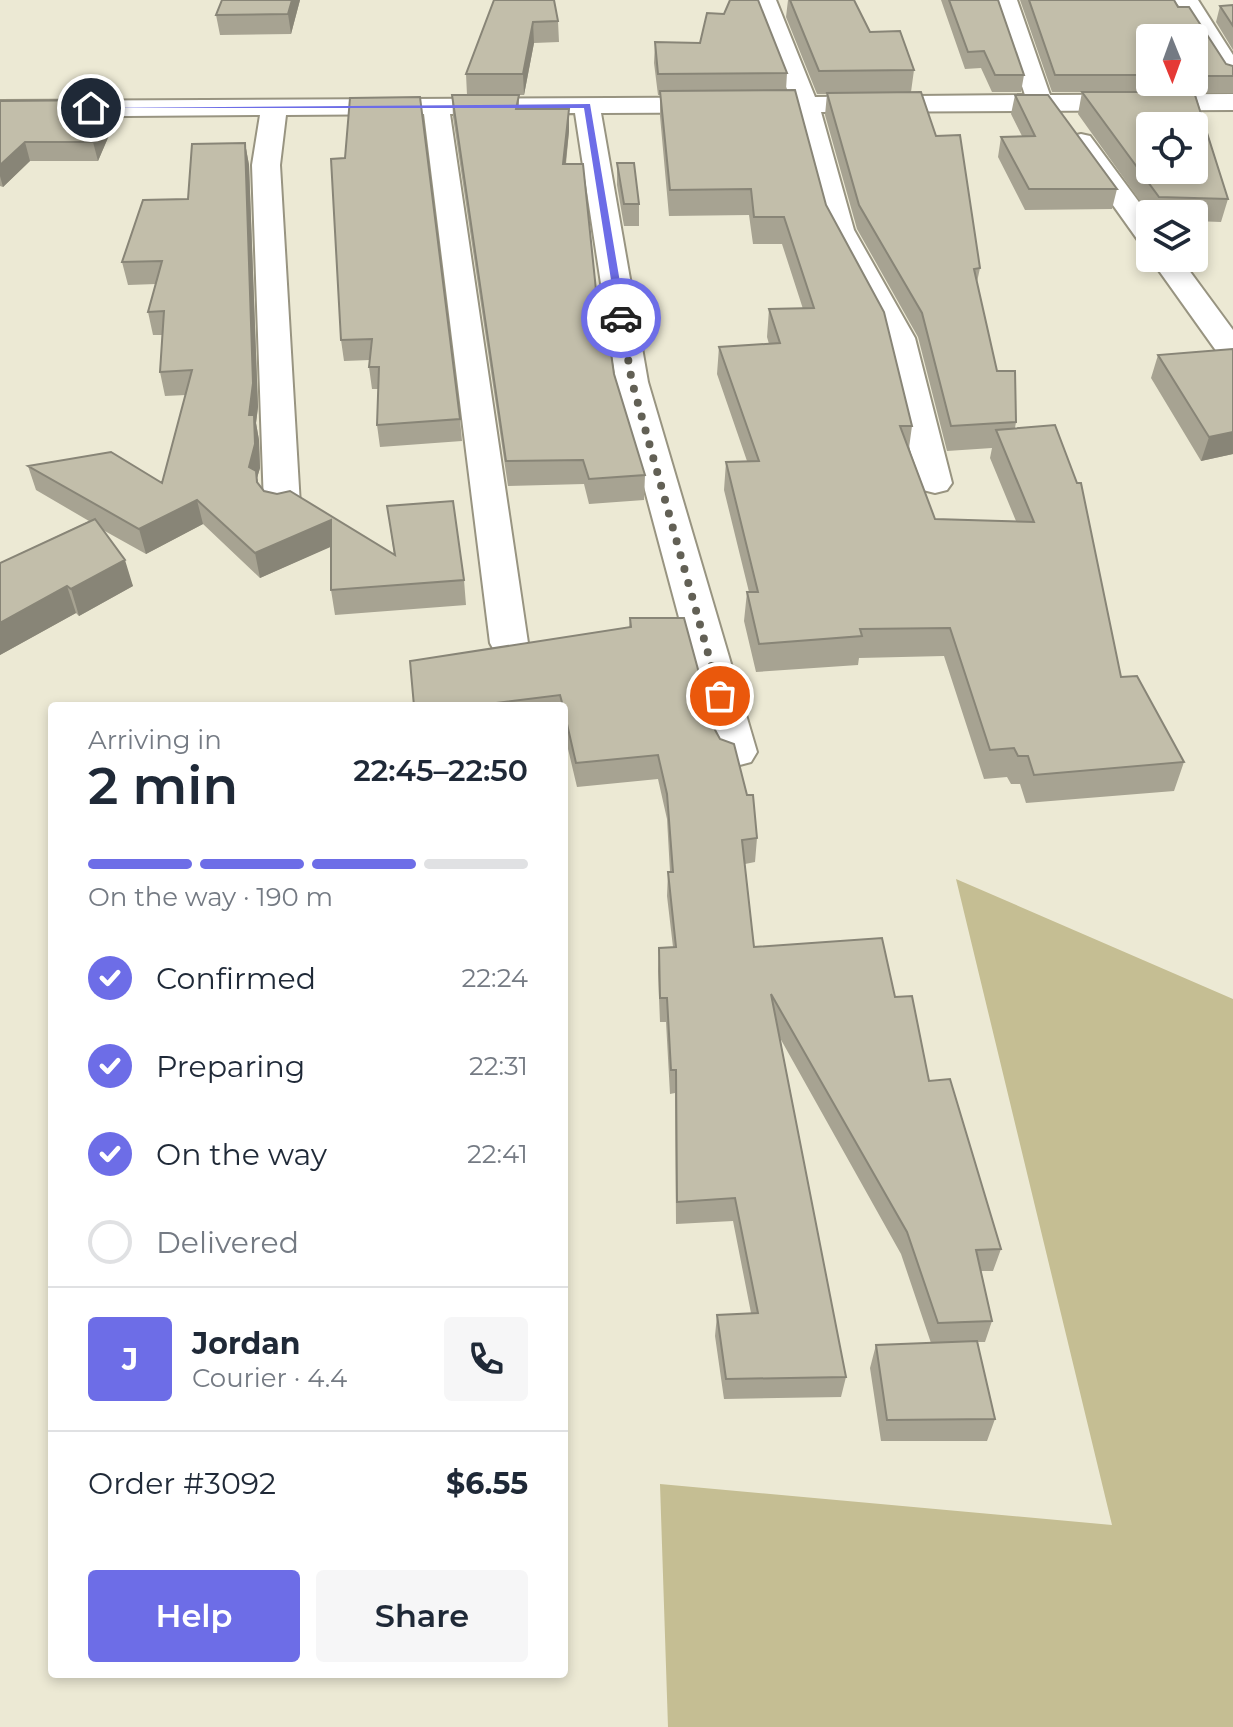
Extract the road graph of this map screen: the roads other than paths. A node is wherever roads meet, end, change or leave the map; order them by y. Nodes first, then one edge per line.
1 (764, 0) edge
2 (1005, 0) edge
3 (1186, 0) edge
4 (1233, 74) edge
5 (1046, 102) junction
6 (1233, 102) edge
7 (436, 105) junction
8 (806, 105) junction
9 (274, 106) junction
10 (587, 106) junction
11 (0, 109) edge
12 (1136, 219) edge
13 (1175, 272) edge
14 (1233, 352) edge
15 (935, 483) dead end
16 (282, 505) edge
17 (509, 643) edge
18 (736, 752) edge

1 - 8 street
2 - 5 street
3 - 4 street
5 - 6 street
5 - 8 street
5 - 12 street
7 - 9 street
7 - 10 street
7 - 17 street
8 - 10 street
8 - 15 street
9 - 11 street
9 - 16 street
10 - 18 street
13 - 14 street

